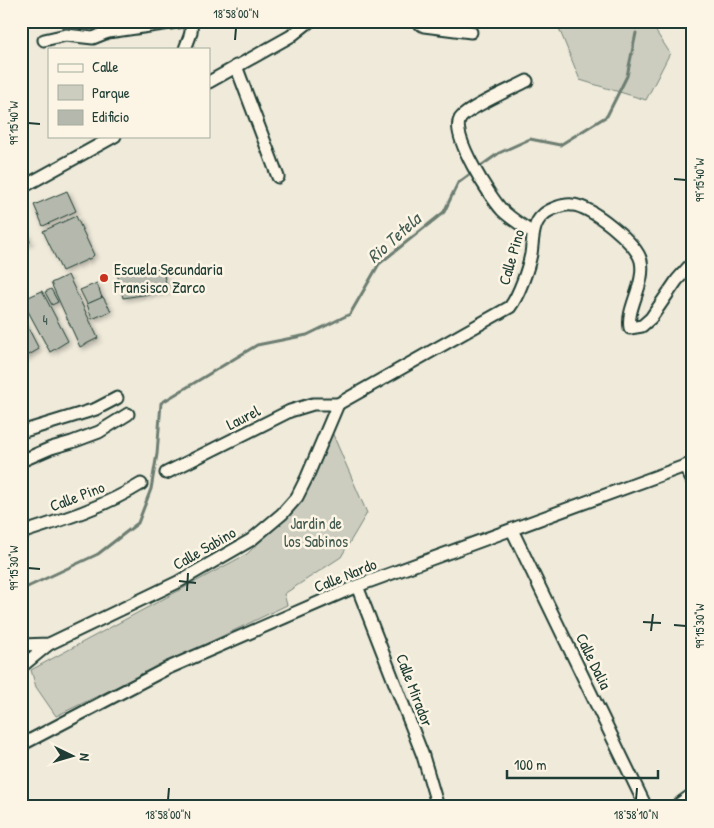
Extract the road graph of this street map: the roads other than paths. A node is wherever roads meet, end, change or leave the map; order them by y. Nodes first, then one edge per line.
1 (96, 21) edge
2 (184, 21) edge
3 (190, 21) edge
4 (310, 21) edge
5 (415, 21) edge
6 (108, 32) junction
7 (471, 32) dead end
8 (44, 40) dead end
9 (185, 48) edge
10 (236, 66) junction
11 (210, 81) edge
12 (527, 81) dead end
13 (111, 138) edge
14 (278, 176) dead end
15 (21, 188) edge
16 (533, 233) junction
17 (693, 262) edge
18 (117, 398) dead end
19 (338, 404) junction
20 (128, 414) dead end
21 (21, 432) edge
22 (21, 461) edge
23 (689, 465) edge
24 (166, 473) dead end
25 (693, 482) edge
26 (141, 484) dead end
27 (512, 530) junction
28 (21, 533) edge
29 (357, 586) junction
30 (49, 644) junction
31 (21, 645) edge
32 (21, 667) edge
33 (21, 745) edge
34 (693, 794) edge
35 (438, 807) edge
36 (646, 807) edge
37 (675, 807) edge

1 - 6 street
2 - 6 street
3 - 9 street
4 - 10 street
5 - 7 street
6 - 8 street
10 - 11 street
10 - 14 street
12 - 16 street
13 - 15 street
16 - 17 street, Calle Pino
16 - 19 street, Calle Pino
18 - 21 street
19 - 24 street, Laurel
19 - 30 street, Calle Sabino
20 - 22 street
23 - 25 street
23 - 27 street, Calle Nardo
26 - 28 street, Calle Pino
27 - 29 street, Calle Nardo
27 - 36 street, Calle Dalia
29 - 33 street, Calle Nardo
29 - 35 street, Calle Mirador
30 - 31 street, Calle Sabino
30 - 32 street
34 - 37 street

